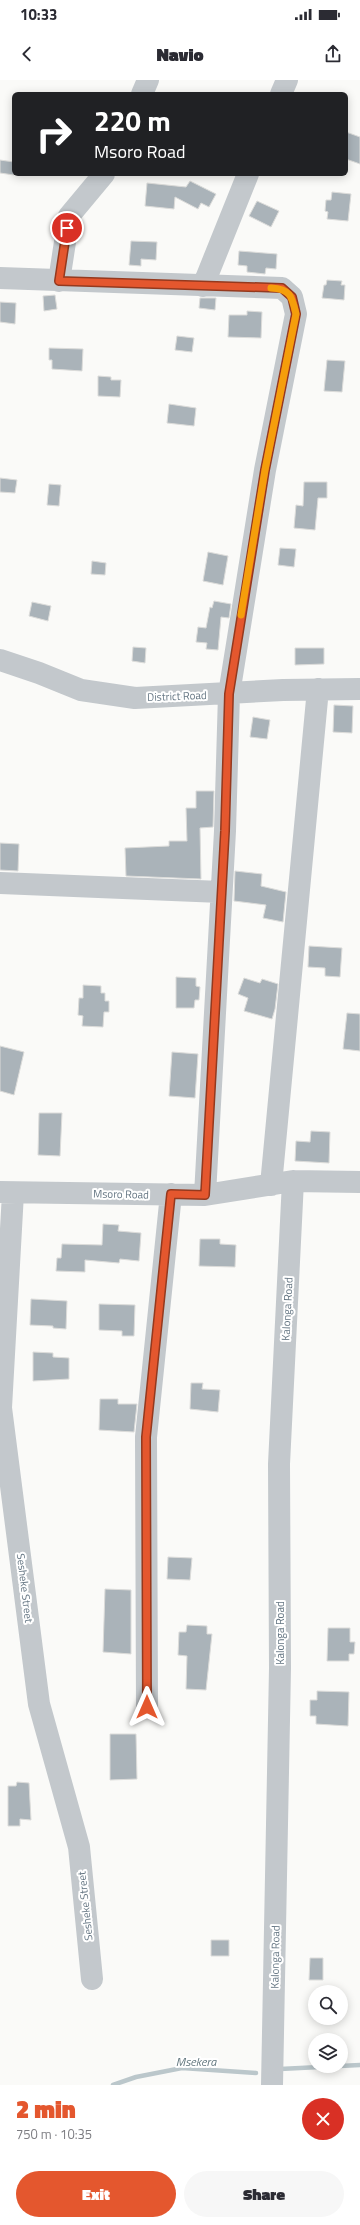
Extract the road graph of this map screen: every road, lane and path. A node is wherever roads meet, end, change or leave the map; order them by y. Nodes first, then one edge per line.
1 (148, 80) edge
2 (287, 80) edge
3 (143, 92) edge
4 (282, 92) edge
5 (102, 176) edge
6 (247, 176) edge
7 (0, 278) edge
8 (59, 281) junction
9 (203, 286) junction
10 (0, 660) edge
11 (318, 689) junction
12 (360, 689) edge
13 (229, 694) junction
14 (0, 883) edge
15 (221, 892) junction
16 (293, 1181) junction
17 (360, 1182) edge
18 (270, 1185) junction
19 (6, 1192) edge
20 (171, 1194) junction
21 (205, 1195) junction
22 (147, 1707) dead end
23 (92, 1979) dead end
24 (272, 2085) edge

1 - 3 street
2 - 4 street
5 - 8 street
6 - 9 street
7 - 8 street
8 - 9 street
9 - 13 street
10 - 13 street, District Road
11 - 12 street, District Road
11 - 13 street, District Road
11 - 18 street
13 - 15 street
14 - 15 street
15 - 21 street
16 - 17 street, Msoro Road
16 - 18 street, Msoro Road
16 - 24 street, Kalonga Road
18 - 21 street, Msoro Road
19 - 20 street, Msoro Road
19 - 23 street, Sesheke Street
20 - 21 street, Msoro Road
20 - 22 street

